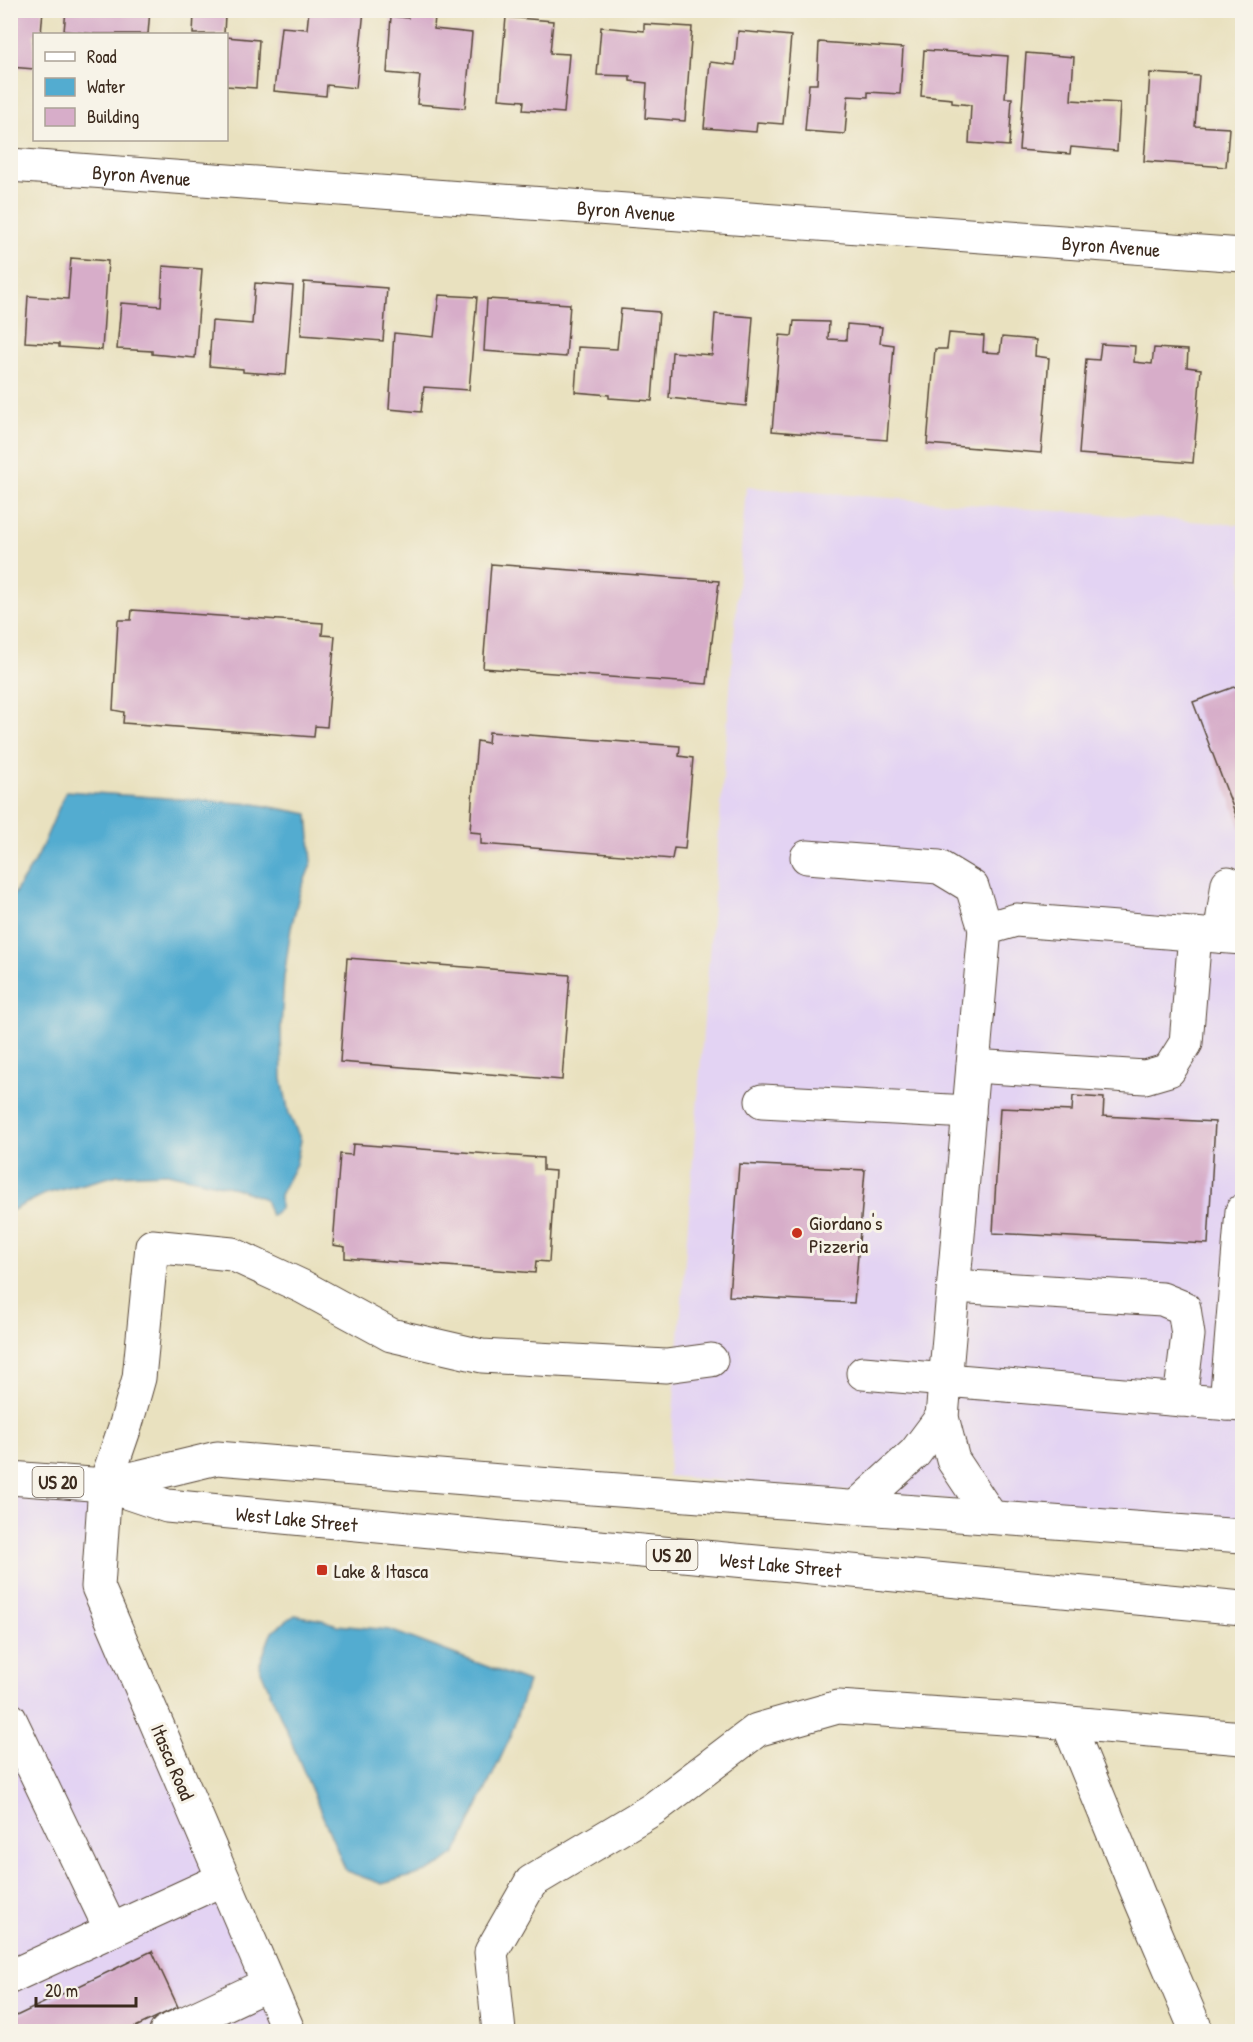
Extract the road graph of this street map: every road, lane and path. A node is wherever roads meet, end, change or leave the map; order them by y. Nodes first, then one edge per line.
1 (10, 165) edge
2 (1242, 255) edge
3 (807, 857) dead end
4 (1228, 883) dead end
5 (986, 929) junction
6 (1219, 936) edge
7 (973, 1066) junction
8 (762, 1101) dead end
9 (969, 1112) junction
10 (1242, 1211) edge
11 (954, 1286) junction
12 (711, 1360) dead end
13 (863, 1373) dead end
14 (946, 1380) junction
15 (1180, 1400) junction
16 (1234, 1405) edge
17 (942, 1417) junction
18 (10, 1478) edge
19 (105, 1485) junction
20 (856, 1507) junction
21 (991, 1517) junction
22 (1242, 1536) edge
23 (1242, 1608) edge
24 (10, 1719) edge
25 (1068, 1723) junction
26 (1242, 1738) edge
27 (223, 1879) junction
28 (111, 1930) junction
29 (10, 1977) edge
30 (268, 1984) junction
31 (166, 2031) edge
32 (289, 2031) edge
33 (499, 2031) edge
34 (1197, 2031) edge

1 - 2 main road, Byron Avenue
3 - 5 main road
4 - 6 main road
5 - 6 main road
5 - 7 main road
6 - 7 main road
7 - 9 main road
8 - 9 main road
9 - 11 main road
10 - 16 main road
11 - 14 main road
11 - 15 main road
12 - 19 main road, Itasca Road
13 - 14 main road
14 - 15 main road
14 - 17 main road
15 - 16 main road
17 - 20 main road
17 - 21 main road
18 - 19 main road, West Lake Street / US 20
19 - 20 main road, West Lake Street / US 20
19 - 23 main road, West Lake Street / US 20
19 - 27 main road, Itasca Road
20 - 21 main road, West Lake Street / US 20
21 - 22 main road, West Lake Street / US 20
24 - 28 main road
25 - 26 main road
25 - 33 main road
25 - 34 main road
27 - 28 main road
27 - 30 main road, Itasca Road
28 - 29 main road
30 - 31 main road
30 - 32 main road, Itasca Road

